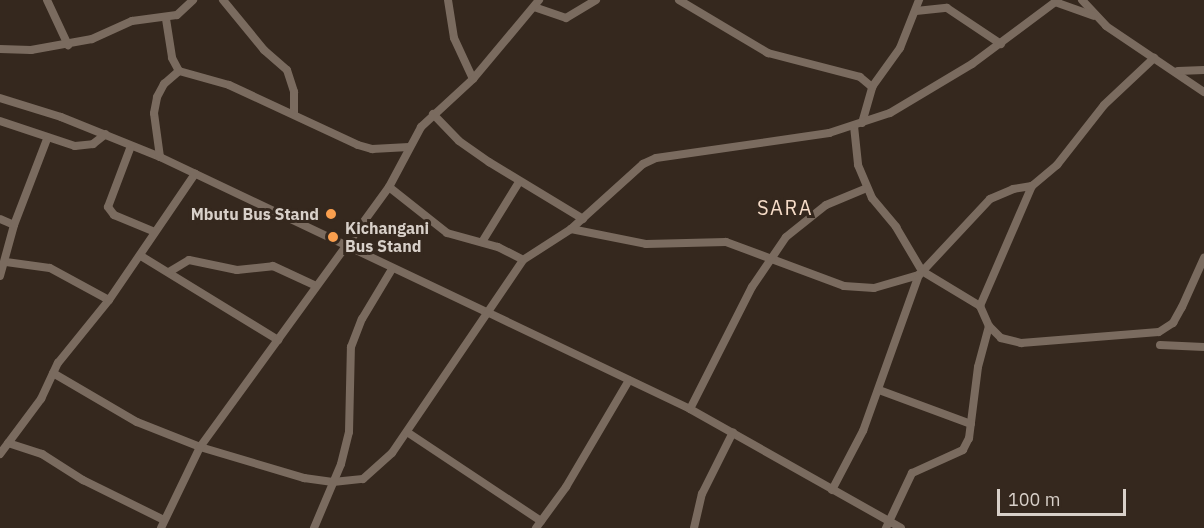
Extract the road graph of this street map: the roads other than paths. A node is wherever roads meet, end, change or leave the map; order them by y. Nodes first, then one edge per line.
1 (47, 0) edge
2 (194, 0) edge
3 (222, 0) edge
4 (448, 0) edge
5 (596, 0) edge
6 (679, 0) edge
7 (919, 0) edge
8 (1082, 0) edge
9 (1057, 1) edge
10 (536, 3) edge
11 (915, 11) junction
12 (1095, 16) junction
13 (166, 19) junction
14 (1001, 44) junction
15 (68, 45) junction
16 (0, 50) edge
17 (1154, 58) junction
18 (1204, 70) edge
19 (179, 71) junction
20 (1178, 71) junction
21 (473, 79) junction
22 (872, 87) junction
23 (1204, 92) edge
24 (0, 98) edge
25 (294, 114) junction
26 (433, 114) junction
27 (0, 121) edge
28 (858, 124) junction
29 (106, 134) junction
30 (47, 139) junction
31 (131, 146) junction
32 (409, 147) junction
33 (160, 158) junction
34 (195, 174) junction
35 (519, 182) junction
36 (1032, 186) junction
37 (389, 187) junction
38 (867, 188) junction
39 (0, 219) edge
40 (583, 219) junction
41 (14, 225) junction
42 (571, 230) junction
43 (155, 232) junction
44 (482, 242) junction
45 (344, 247) junction
46 (141, 256) junction
47 (771, 256) junction
48 (1204, 258) edge
49 (523, 260) junction
50 (6, 262) junction
51 (392, 269) junction
52 (169, 272) junction
53 (920, 273) junction
54 (0, 276) edge
55 (314, 285) junction
56 (110, 300) junction
57 (980, 306) junction
58 (489, 313) junction
59 (989, 326) junction
60 (278, 340) junction
61 (1160, 345) dead end
62 (1204, 347) edge
63 (53, 373) junction
64 (629, 380) junction
65 (879, 390) junction
66 (690, 409) junction
67 (971, 424) junction
68 (407, 432) junction
69 (733, 432) junction
70 (8, 443) junction
71 (200, 447) junction
72 (0, 454) edge
73 (333, 482) junction
74 (832, 490) junction
75 (163, 524) edge
76 (539, 525) edge
77 (887, 525) edge
78 (314, 528) edge
79 (694, 528) edge
80 (901, 528) edge

1 - 15 street
2 - 13 street
3 - 25 street
4 - 21 street
5 - 10 street
6 - 22 street
7 - 11 street
8 - 12 street
9 - 12 street
9 - 14 street
10 - 21 street
11 - 14 street
11 - 22 street
12 - 17 street
13 - 15 street
13 - 19 street
14 - 28 street
15 - 16 street
17 - 20 street
17 - 36 street
18 - 20 street
19 - 25 street
19 - 33 street
20 - 23 street
21 - 26 street
22 - 28 street
24 - 29 street
25 - 32 street
26 - 32 street
26 - 35 street
27 - 30 street
28 - 38 street
28 - 40 street
29 - 30 street
29 - 31 street
30 - 41 street
31 - 33 street
31 - 43 street
32 - 37 street
33 - 34 street
34 - 43 street
34 - 45 street
35 - 40 street
35 - 44 street
36 - 53 street
36 - 57 street
37 - 44 street
37 - 45 street
38 - 47 street
38 - 53 street
39 - 41 street
40 - 42 street
41 - 50 street
42 - 47 street
42 - 49 street
43 - 46 street
44 - 49 street
45 - 51 street
45 - 55 street
46 - 52 street
46 - 56 street
47 - 53 street
47 - 66 street
48 - 59 street
49 - 58 street
50 - 54 street
50 - 56 street
51 - 58 street
51 - 73 street
52 - 55 street
52 - 60 street
53 - 57 street
53 - 65 street
55 - 60 street
56 - 63 street
57 - 59 street
58 - 64 street
58 - 68 street
59 - 67 street
60 - 71 street
61 - 62 street
63 - 70 street
63 - 71 street
64 - 66 street
64 - 76 street
65 - 67 street
65 - 74 street
66 - 69 street
67 - 77 street
68 - 73 street
68 - 76 street
69 - 74 street
69 - 79 street
70 - 72 street
70 - 75 street
71 - 73 street
71 - 75 street
73 - 78 street
74 - 77 street
77 - 80 street

